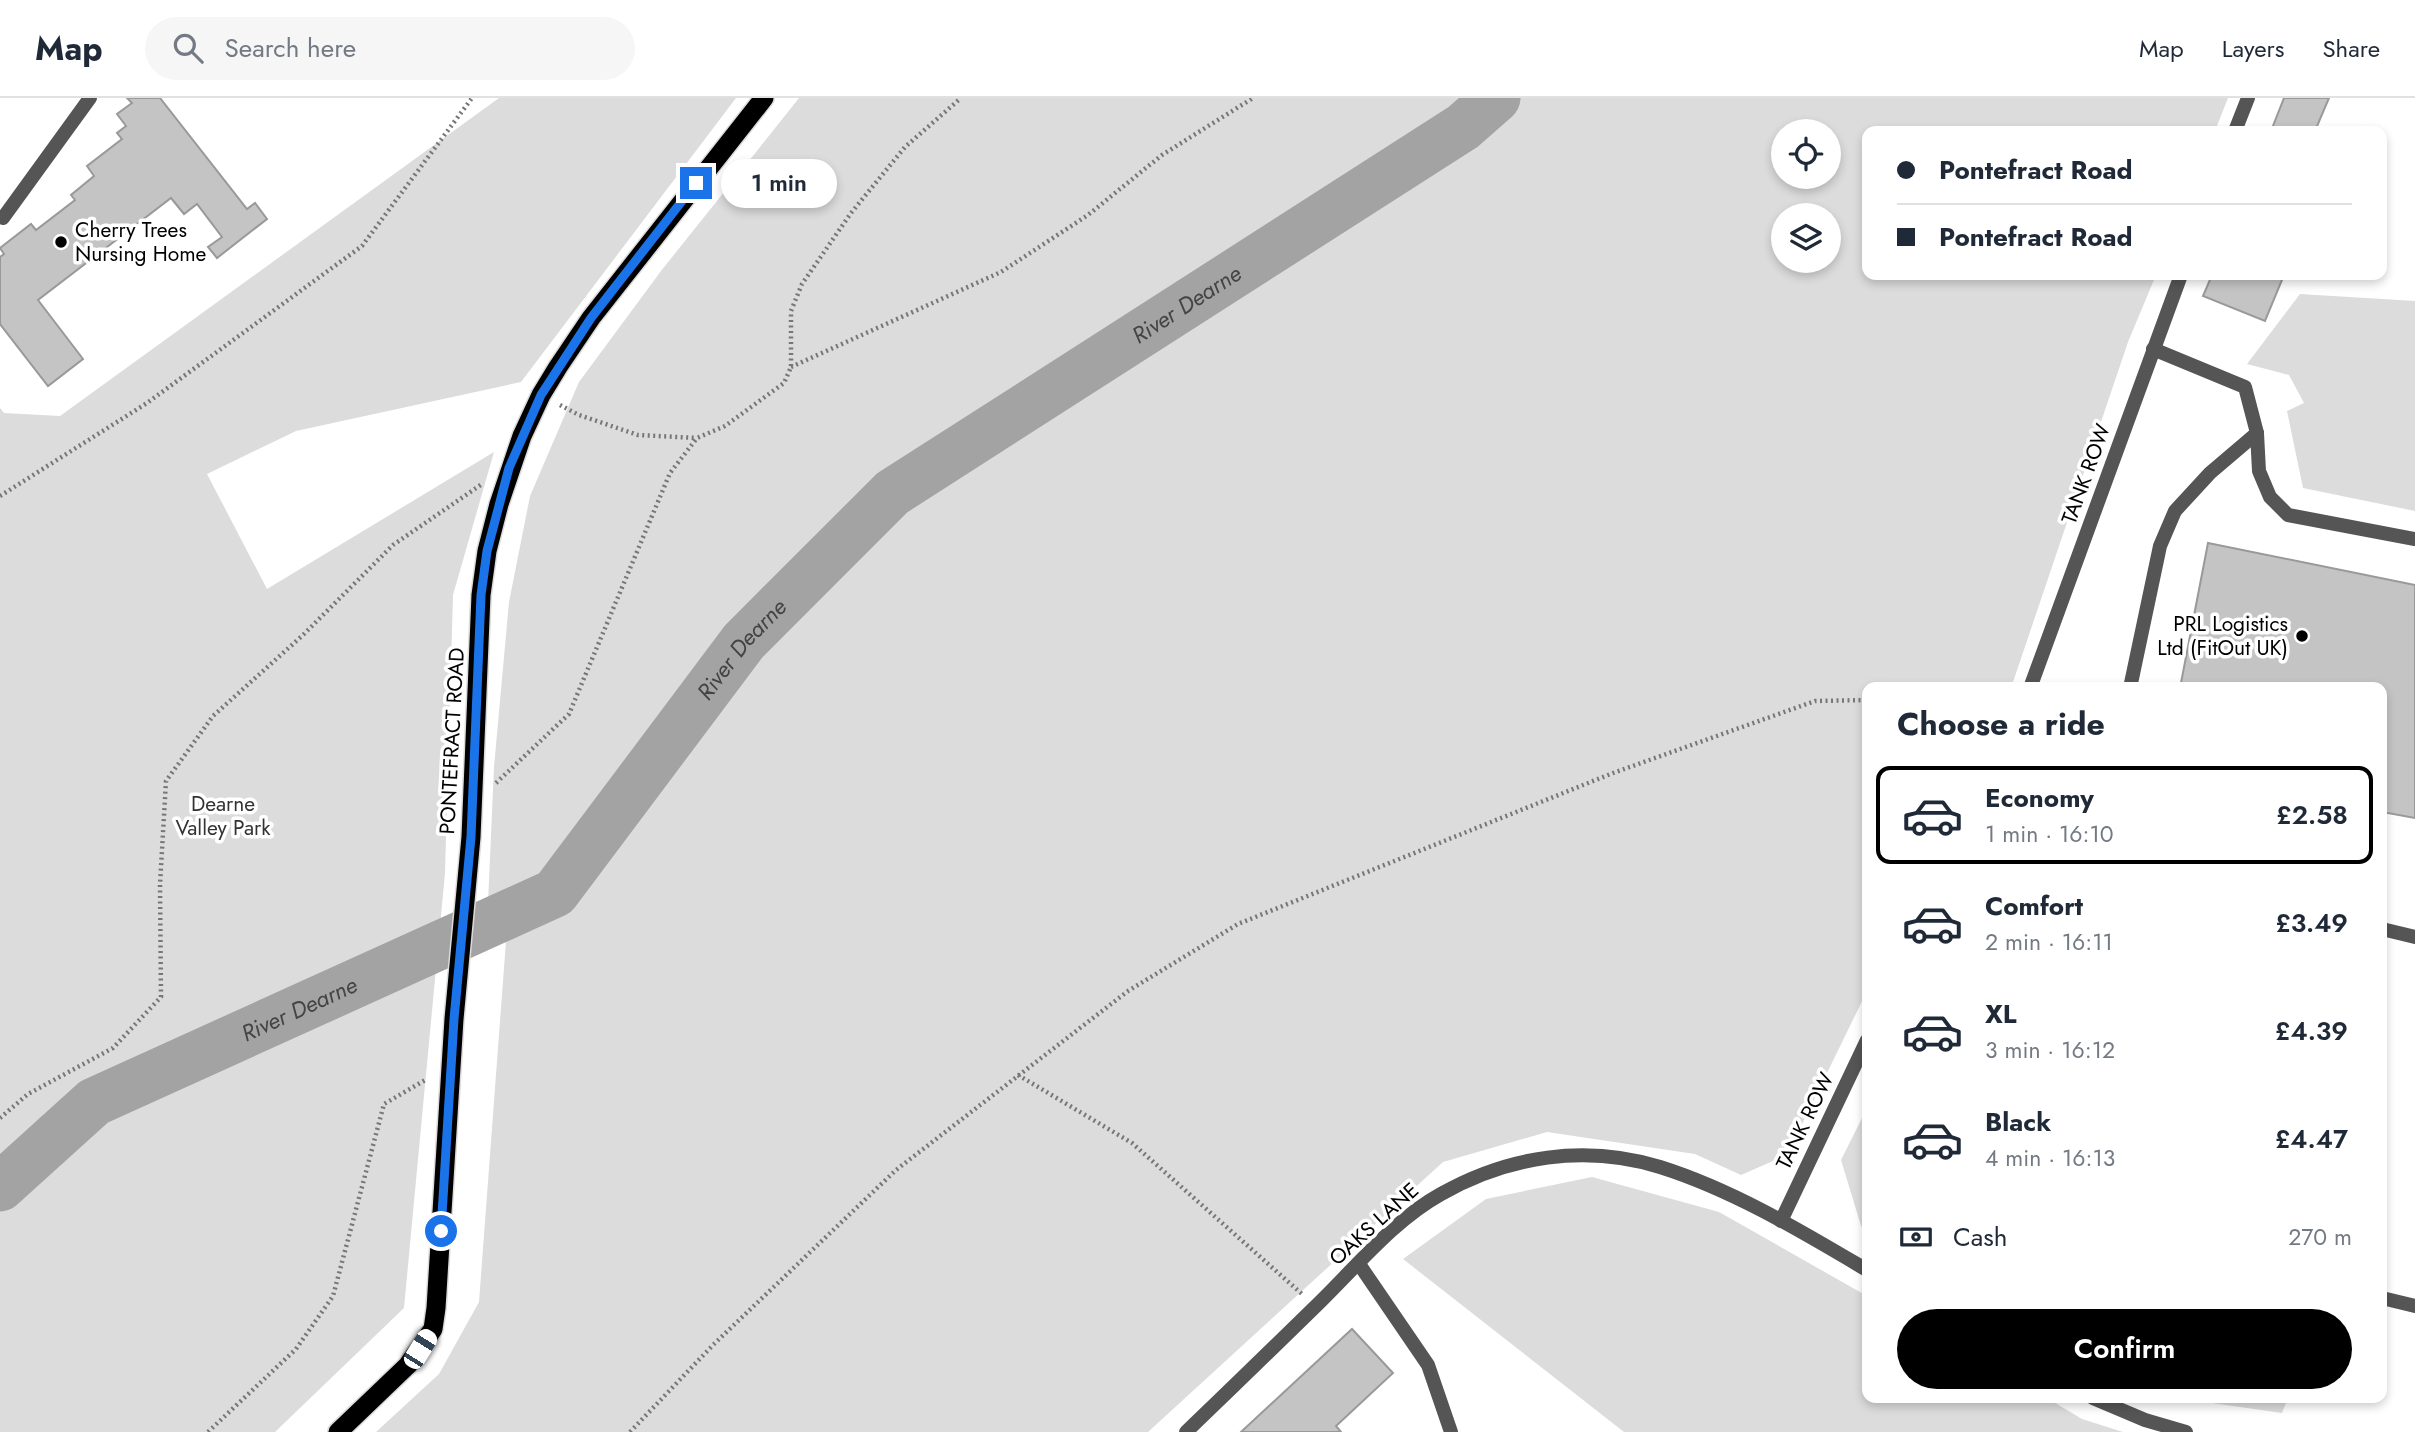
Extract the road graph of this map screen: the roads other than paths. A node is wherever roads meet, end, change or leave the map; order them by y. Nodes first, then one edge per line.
1 (90, 98) edge
2 (764, 98) edge
3 (2248, 98) edge
4 (2237, 126) edge
5 (2, 218) dead end
6 (2179, 280) edge
7 (2153, 349) junction
8 (2257, 433) junction
9 (2415, 539) edge
10 (2032, 682) edge
11 (2131, 682) edge
12 (2387, 930) edge
13 (2415, 937) edge
14 (1862, 1051) edge
15 (1781, 1221) junction
16 (1359, 1264) junction
17 (1862, 1267) edge
18 (2387, 1299) edge
19 (2415, 1306) edge
20 (2105, 1403) edge
21 (338, 1432) edge
22 (1186, 1432) edge
23 (1451, 1432) edge
24 (2186, 1432) edge

1 - 5 street
2 - 21 highway, PONTEFRACT ROAD
3 - 4 street
6 - 7 street, TANK ROW
7 - 8 street
7 - 10 street, TANK ROW
8 - 9 street
8 - 11 street
12 - 13 street
14 - 15 street, TANK ROW
15 - 16 street, OAKS LANE
15 - 17 street, OAKS LANE
16 - 22 street, OAKS LANE
16 - 23 street
18 - 19 street
20 - 24 street

